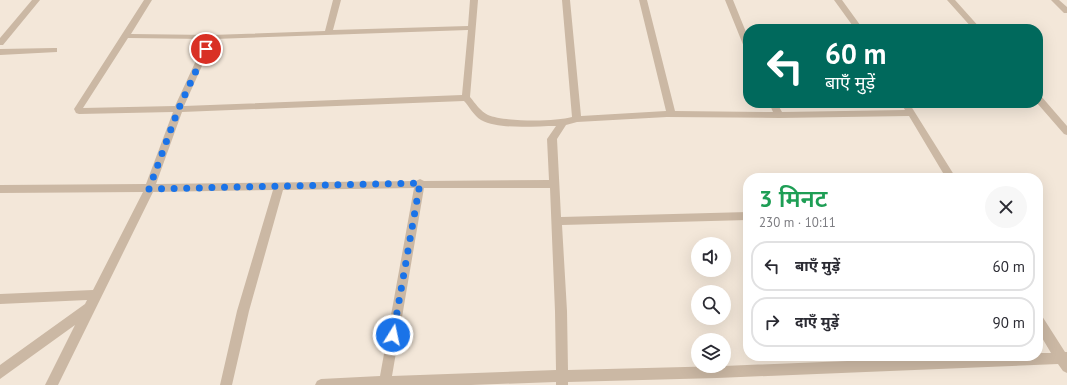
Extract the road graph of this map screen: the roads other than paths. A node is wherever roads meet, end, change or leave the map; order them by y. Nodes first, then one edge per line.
1 (36, 0) edge
2 (148, 0) edge
3 (337, 0) edge
4 (474, 0) edge
5 (566, 0) edge
6 (643, 0) edge
7 (729, 0) edge
8 (838, 0) edge
9 (951, 0) edge
10 (1055, 0) edge
11 (1067, 11) edge
12 (855, 24) edge
13 (973, 24) edge
14 (472, 28) junction
15 (328, 33) junction
16 (743, 35) edge
17 (126, 36) junction
18 (211, 37) junction
19 (0, 43) edge
20 (54, 50) dead end
21 (0, 52) edge
22 (466, 98) junction
23 (1043, 104) edge
24 (776, 108) edge
25 (908, 108) edge
26 (178, 110) junction
27 (911, 113) junction
28 (671, 114) junction
29 (779, 115) junction
30 (577, 119) junction
31 (563, 123) junction
32 (1067, 132) edge
33 (948, 173) edge
34 (420, 183) junction
35 (554, 184) junction
36 (279, 187) junction
37 (149, 189) junction
38 (0, 190) edge
39 (743, 216) edge
40 (556, 221) junction
41 (95, 295) junction
42 (0, 299) edge
43 (88, 308) junction
44 (1043, 328) edge
45 (1065, 361) edge
46 (0, 373) edge
47 (562, 380) edge
48 (385, 382) junction
49 (51, 385) edge
50 (226, 385) edge
51 (321, 385) edge

1 - 19 street
2 - 17 street
3 - 15 street
4 - 14 street
5 - 30 street
6 - 28 street
7 - 16 street
8 - 12 street
9 - 13 street
10 - 11 street
14 - 15 street
14 - 22 street
15 - 18 street
17 - 18 street
17 - 26 street
18 - 26 street
20 - 21 street
22 - 26 street
22 - 31 street
23 - 32 street
24 - 29 street
25 - 27 street
26 - 37 street
27 - 29 street
27 - 33 street
28 - 29 street
28 - 30 street
30 - 31 street
31 - 35 street
34 - 35 street
34 - 36 street
34 - 48 street
35 - 40 street
36 - 37 street
36 - 50 street
37 - 38 street
37 - 41 street
39 - 40 street
40 - 47 street
41 - 42 street
41 - 43 street
43 - 46 street
43 - 49 street
44 - 45 street
45 - 47 street
47 - 48 street
48 - 51 street

